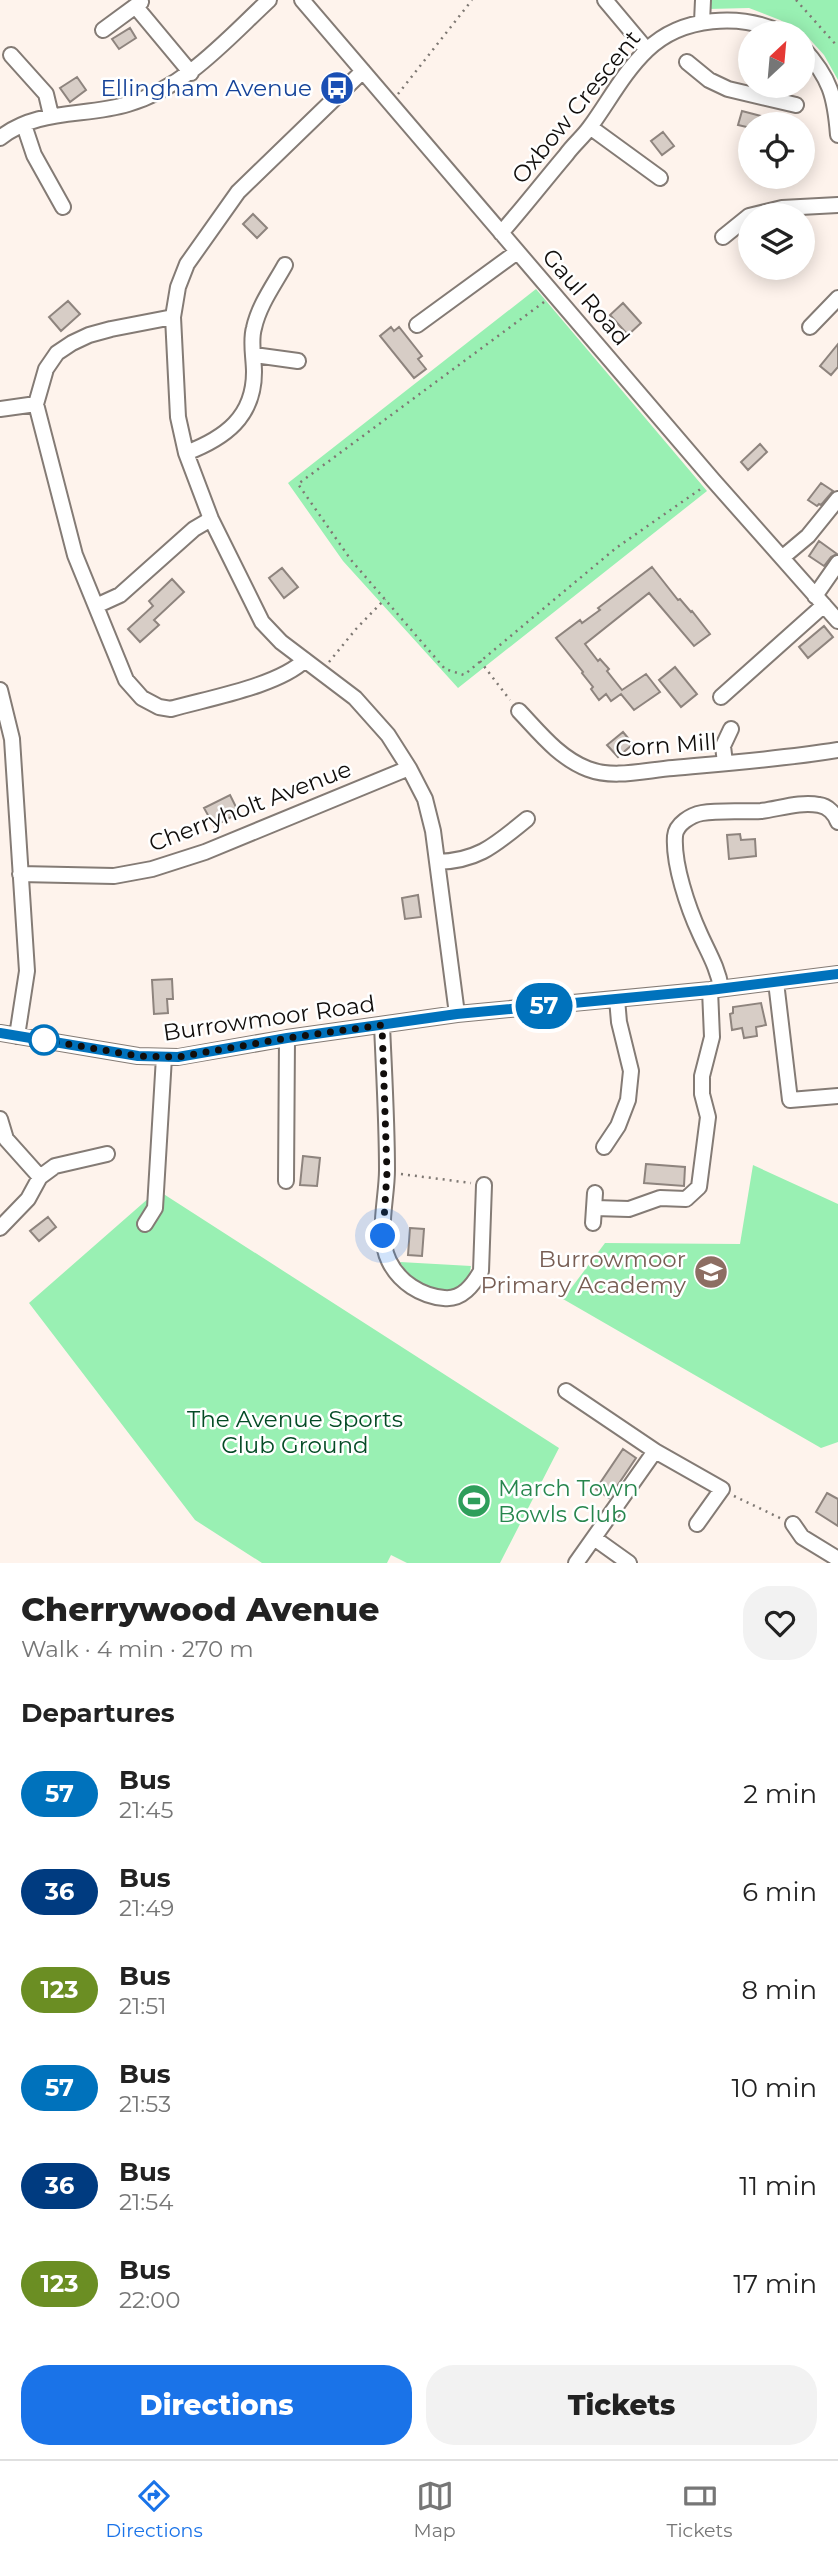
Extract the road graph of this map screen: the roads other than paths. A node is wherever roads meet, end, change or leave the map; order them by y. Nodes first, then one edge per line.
1 (269, 0) edge
2 (302, 0) edge
3 (605, 0) edge
4 (703, 0) edge
5 (139, 3) edge
6 (738, 21) edge
7 (702, 22) junction
8 (103, 30) dead end
9 (647, 50) junction
10 (11, 55) dead end
11 (687, 62) dead end
12 (816, 65) edge
13 (363, 71) junction
14 (191, 73) junction
15 (738, 90) edge
16 (778, 98) edge
17 (796, 105) dead end
18 (837, 114) edge
19 (51, 115) junction
20 (24, 125) junction
21 (590, 127) junction
22 (838, 135) edge
23 (0, 138) edge
24 (660, 178) dead end
25 (838, 205) edge
26 (63, 207) dead end
27 (501, 233) junction
28 (723, 237) dead end
29 (517, 252) junction
30 (285, 265) dead end
31 (838, 298) edge
32 (173, 317) junction
33 (417, 325) dead end
34 (810, 327) dead end
35 (254, 355) junction
36 (298, 361) dead end
37 (36, 404) junction
38 (0, 409) edge
39 (186, 453) junction
40 (838, 499) edge
41 (211, 519) junction
42 (783, 557) junction
43 (838, 563) edge
44 (819, 600) junction
45 (96, 606) junction
46 (838, 621) edge
47 (305, 660) junction
48 (0, 690) edge
49 (721, 698) dead end
50 (519, 711) road end
51 (731, 729) dead end
52 (838, 750) edge
53 (725, 763) junction
54 (410, 768) junction
55 (527, 819) dead end
56 (838, 822) edge
57 (437, 862) junction
58 (20, 874) junction
59 (838, 974) edge
60 (776, 982) junction
61 (716, 989) junction
62 (617, 999) junction
63 (457, 1014) junction
64 (382, 1025) junction
65 (0, 1033) edge
66 (17, 1036) junction
67 (287, 1038) junction
68 (164, 1057) junction
69 (838, 1096) edge
70 (0, 1119) edge
71 (604, 1147) dead end
72 (107, 1154) dead end
73 (40, 1177) junction
74 (286, 1181) dead end
75 (484, 1185) road end
76 (594, 1208) dead end
77 (145, 1224) dead end
78 (0, 1228) edge
79 (566, 1391) dead end
80 (655, 1451) junction
81 (697, 1524) dead end
82 (793, 1524) road end
83 (594, 1538) junction
84 (838, 1559) edge
85 (576, 1563) edge
86 (629, 1563) edge

1 - 14 street
2 - 13 street, Gaul Road
3 - 9 street
4 - 7 street
5 - 8 street
5 - 14 street
6 - 7 street, Oxbow Crescent
7 - 9 street, Oxbow Crescent
9 - 21 street, Oxbow Crescent
10 - 19 street
11 - 15 street
12 - 18 street
13 - 27 street, Gaul Road
13 - 32 street
14 - 19 street
16 - 17 street
18 - 22 street
19 - 20 street
20 - 23 street
20 - 26 street
21 - 24 street
21 - 27 street, Oxbow Crescent
25 - 28 street
27 - 29 street, Gaul Road
29 - 33 street
29 - 42 street, Gaul Road
30 - 35 street
31 - 34 street
32 - 37 street
32 - 39 street
35 - 36 street
35 - 39 street
37 - 38 street
37 - 45 street
39 - 41 street
40 - 42 street
41 - 45 street
41 - 47 street
42 - 44 street, Gaul Road
43 - 44 street
44 - 46 street, Gaul Road
44 - 49 street
45 - 47 street
47 - 54 street
48 - 58 street
50 - 53 street, Corn Mill
51 - 53 street
52 - 53 street, Corn Mill
54 - 57 street
54 - 58 street, Cherryholt Avenue
55 - 57 street
56 - 61 street
57 - 63 street
58 - 66 street
59 - 60 street, Burrowmoor Road
60 - 61 street, Burrowmoor Road
60 - 69 street
61 - 62 street, Burrowmoor Road
61 - 76 street
62 - 63 street, Burrowmoor Road
62 - 71 street
63 - 64 street, Burrowmoor Road
64 - 67 street, Burrowmoor Road
64 - 75 street
65 - 66 street, Burrowmoor Road
66 - 68 street, Burrowmoor Road
67 - 68 street, Burrowmoor Road
67 - 74 street
68 - 77 street
70 - 73 street
72 - 73 street
73 - 78 street
79 - 80 street
80 - 81 street
80 - 83 street
82 - 84 street
83 - 85 street
83 - 86 street

